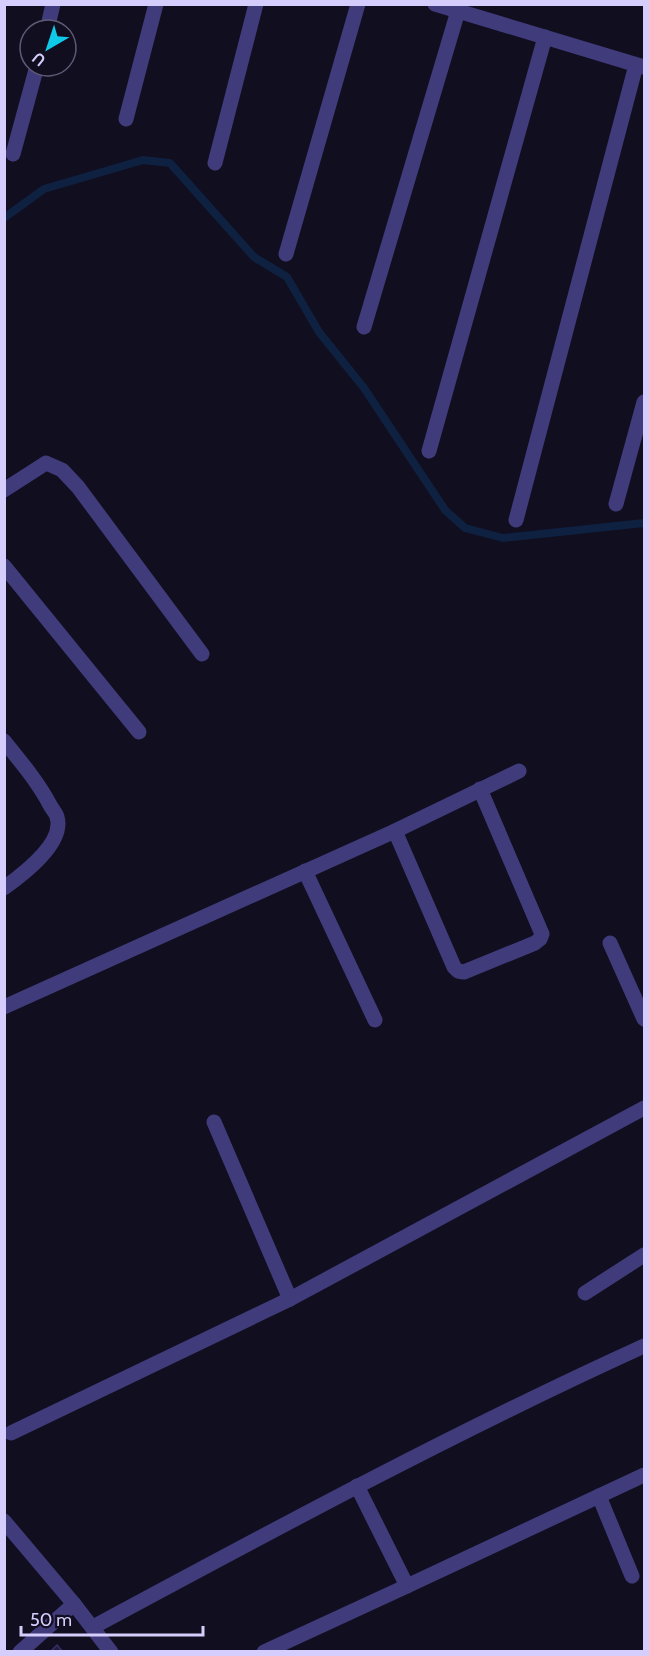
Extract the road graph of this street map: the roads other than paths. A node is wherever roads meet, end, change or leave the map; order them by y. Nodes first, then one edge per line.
1 (156, 4) edge
2 (256, 4) edge
3 (358, 4) edge
4 (435, 4) edge
5 (458, 11) junction
6 (544, 37) junction
7 (640, 66) edge
8 (34, 78) edge
9 (126, 119) dead end
10 (13, 154) dead end
11 (216, 163) dead end
12 (286, 254) dead end
13 (364, 327) dead end
14 (645, 402) edge
15 (429, 451) dead end
16 (4, 490) edge
17 (616, 504) dead end
18 (516, 520) dead end
19 (4, 566) edge
20 (202, 654) dead end
21 (139, 732) dead end
22 (4, 741) edge
23 (519, 771) dead end
24 (480, 789) junction
25 (395, 831) junction
26 (305, 870) junction
27 (4, 888) edge
28 (610, 943) dead end
29 (4, 1007) edge
30 (645, 1019) edge
31 (375, 1020) dead end
32 (645, 1108) edge
33 (214, 1122) dead end
34 (645, 1255) edge
35 (585, 1293) dead end
36 (290, 1299) junction
37 (645, 1346) edge
38 (12, 1433) dead end
39 (645, 1475) edge
40 (357, 1486) junction
41 (599, 1496) junction
42 (4, 1521) edge
43 (632, 1576) dead end
44 (407, 1586) junction
45 (74, 1604) junction
46 (93, 1627) junction
47 (20, 1652) edge
48 (111, 1652) edge
49 (264, 1652) edge

1 - 9 street
2 - 11 street
3 - 12 street
4 - 5 street
5 - 6 street
5 - 13 street
6 - 7 street
6 - 15 street
7 - 18 street
8 - 10 street
14 - 17 street
16 - 20 street
19 - 21 street
22 - 27 street
23 - 24 street
24 - 25 street
24 - 25 street
25 - 26 street
26 - 29 street
26 - 31 street
28 - 30 street
32 - 36 street
33 - 36 street
34 - 35 street
36 - 38 street
37 - 40 street
39 - 41 street
40 - 44 street
40 - 46 street
41 - 43 street
41 - 44 street
42 - 45 street
44 - 49 street
45 - 46 street
45 - 47 street
46 - 48 street

